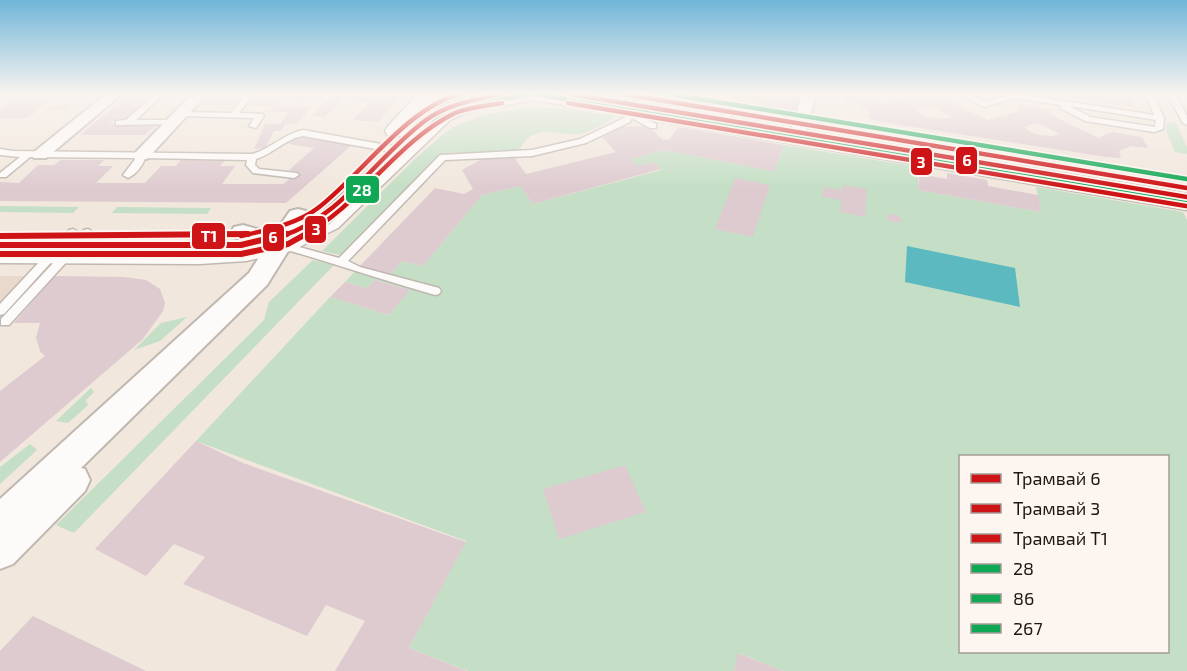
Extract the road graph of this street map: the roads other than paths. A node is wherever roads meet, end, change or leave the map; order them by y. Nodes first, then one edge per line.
1 (73, 125) edge
2 (170, 125) edge
3 (412, 125) edge
4 (602, 125) edge
5 (770, 125) edge
6 (799, 125) edge
7 (1126, 125) edge
8 (1159, 125) edge
9 (798, 130) junction
10 (391, 148) junction
11 (0, 152) edge
12 (34, 155) junction
13 (141, 156) junction
14 (252, 157) junction
15 (3, 175) dead end
16 (128, 175) dead end
17 (294, 175) dead end
18 (1187, 188) edge
19 (1187, 202) edge
20 (0, 232) edge
21 (276, 236) junction
22 (70, 243) junction
23 (0, 254) edge
24 (341, 262) junction
25 (435, 291) dead end
26 (0, 311) edge
27 (5, 322) dead end
28 (0, 522) edge
29 (0, 551) edge

1 - 12 street
2 - 13 street
3 - 10 main road
4 - 24 lane
5 - 9 main road
6 - 9 street
7 - 8 lane
9 - 18 main road
9 - 19 main road
10 - 14 lane
10 - 21 main road
10 - 21 main road
11 - 12 lane
12 - 13 lane
12 - 15 lane
13 - 14 lane
13 - 16 lane
14 - 17 lane
20 - 22 main road
21 - 22 main road
21 - 22 main road
21 - 24 lane
21 - 28 street
21 - 29 street
22 - 23 main road
22 - 26 lane
22 - 27 lane
24 - 25 lane

